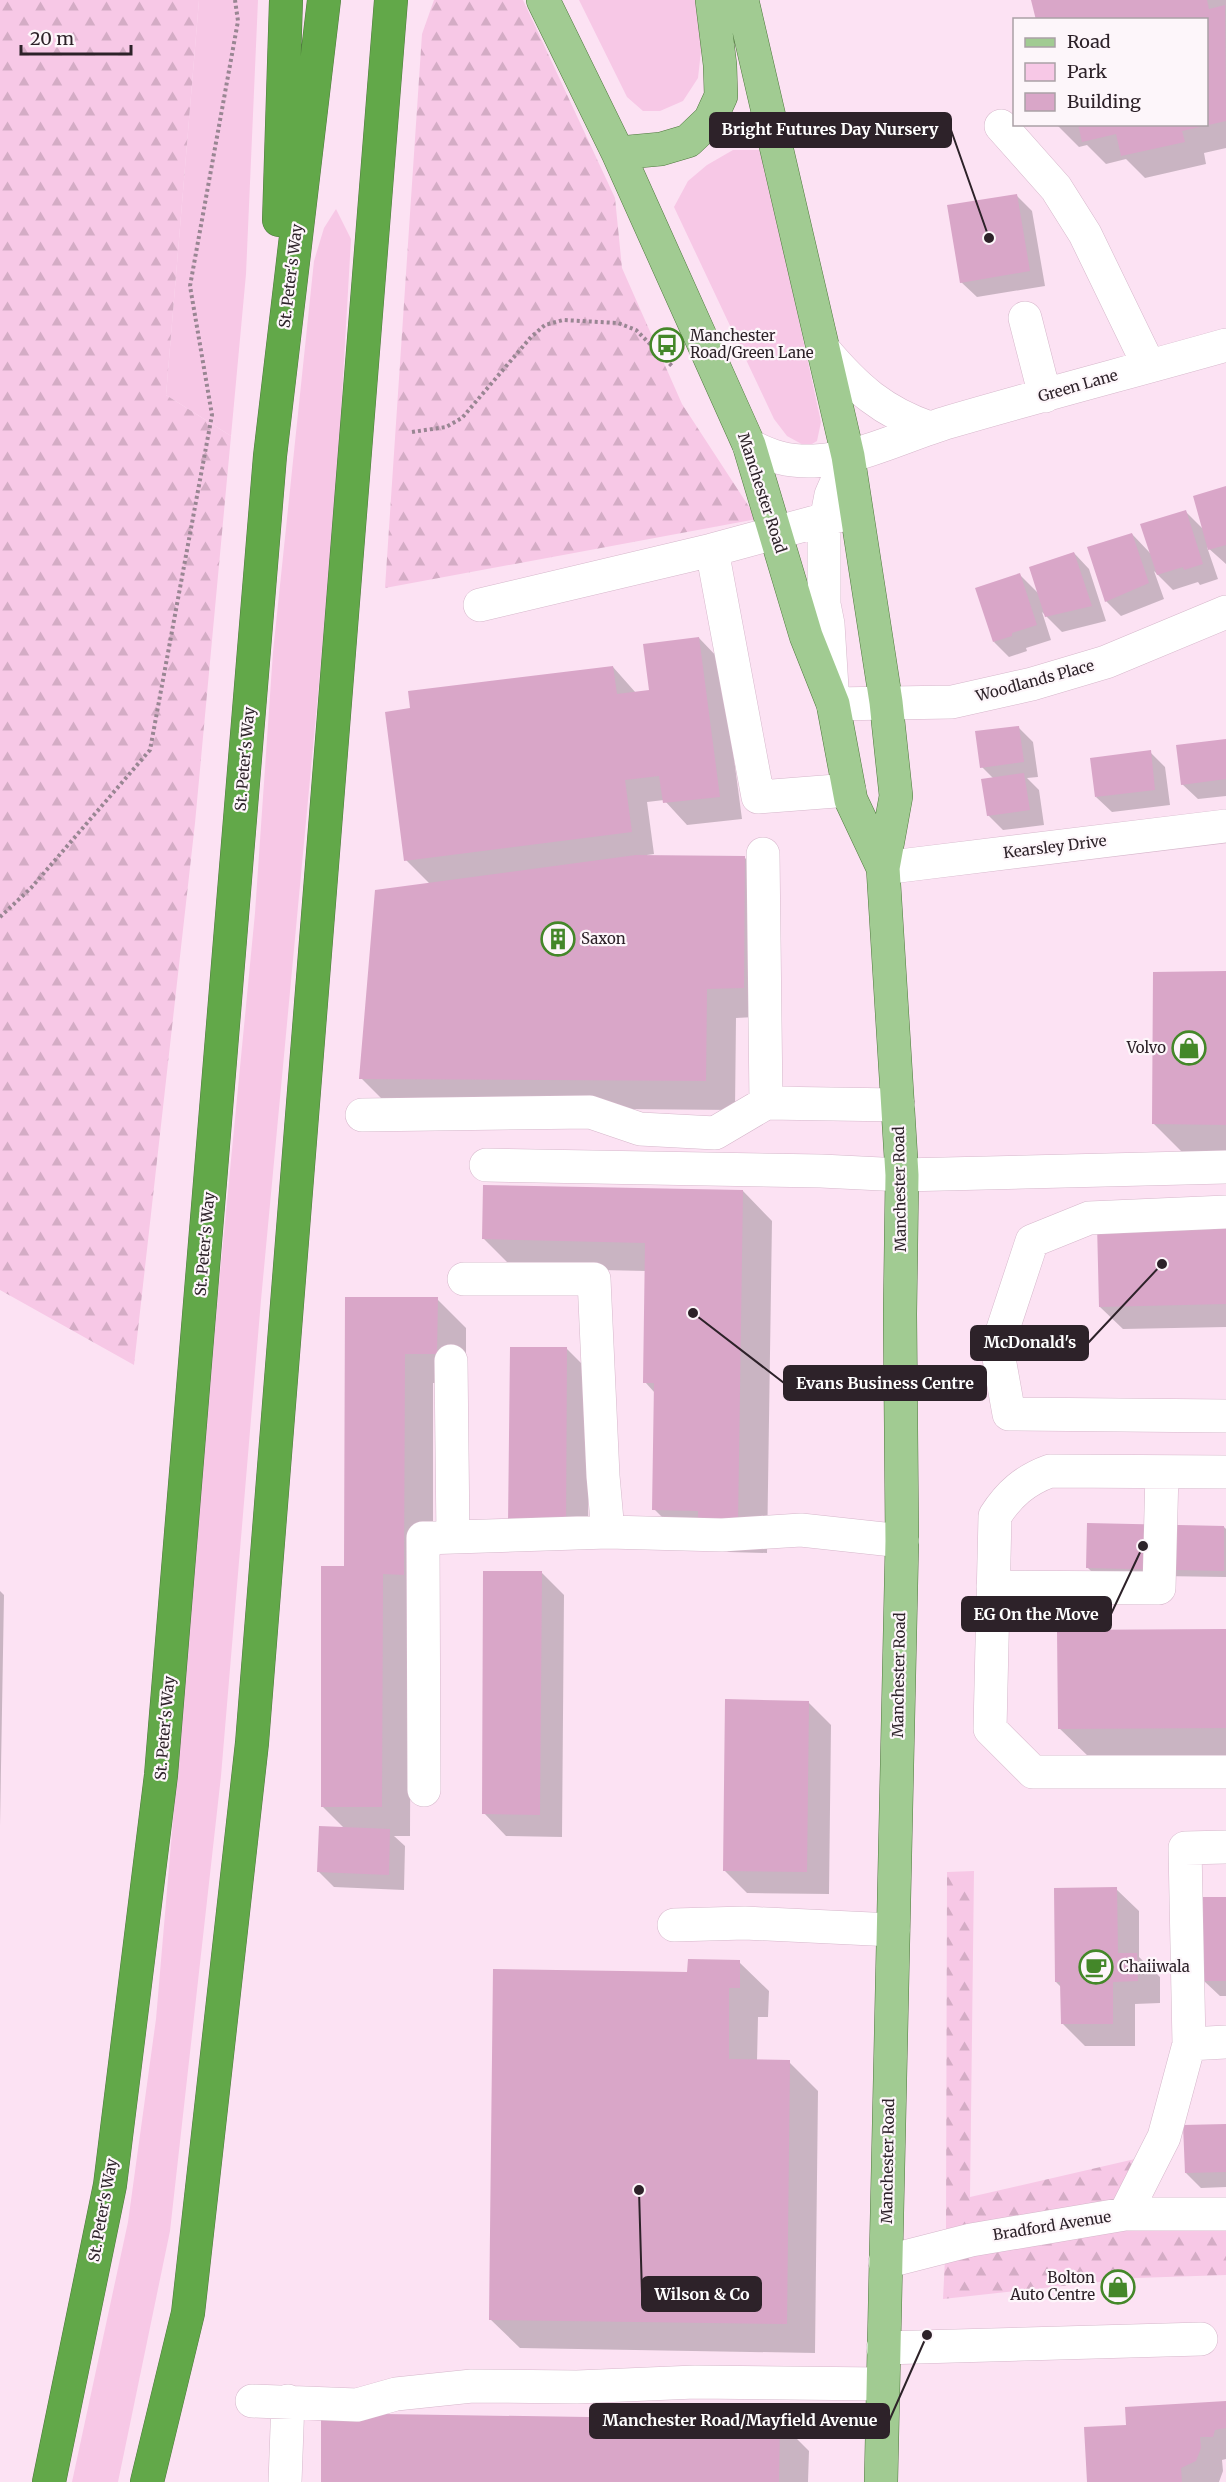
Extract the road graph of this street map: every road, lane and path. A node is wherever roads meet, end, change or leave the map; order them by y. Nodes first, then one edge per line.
1 (235, 0) edge
2 (286, 0) edge
3 (324, 0) edge
4 (391, 0) edge
5 (543, 0) edge
6 (712, 0) edge
7 (742, 0) edge
8 (1001, 126) dead end
9 (618, 153) junction
10 (1025, 318) dead end
11 (1226, 345) edge
12 (824, 350) junction
13 (1149, 366) junction
14 (678, 370) dead end
15 (1045, 396) junction
16 (930, 428) junction
17 (412, 432) dead end
18 (749, 445) junction
19 (270, 456) junction
20 (848, 456) junction
21 (842, 514) junction
22 (775, 532) junction
23 (712, 550) junction
24 (480, 605) dead end
25 (1226, 612) edge
26 (886, 702) junction
27 (833, 704) junction
28 (849, 790) junction
29 (1226, 826) edge
30 (763, 854) dead end
31 (883, 868) junction
32 (0, 917) edge
33 (766, 1103) junction
34 (898, 1105) junction
35 (362, 1115) dead end
36 (486, 1165) dead end
37 (1226, 1167) edge
38 (902, 1175) junction
39 (1226, 1212) edge
40 (464, 1279) dead end
41 (451, 1361) dead end
42 (1226, 1416) edge
43 (1162, 1472) junction
44 (1226, 1472) edge
45 (608, 1532) junction
46 (453, 1538) junction
47 (902, 1540) junction
48 (993, 1587) junction
49 (1226, 1772) edge
50 (424, 1790) dead end
51 (1226, 1847) edge
52 (674, 1925) dead end
53 (893, 1930) junction
54 (1226, 2042) edge
55 (1190, 2044) junction
56 (1125, 2214) junction
57 (1226, 2214) edge
58 (885, 2262) junction
59 (188, 2313) junction
60 (1201, 2339) dead end
61 (883, 2348) junction
62 (882, 2384) junction
63 (252, 2401) dead end
64 (288, 2401) junction
65 (49, 2482) edge
66 (147, 2482) edge
67 (170, 2482) edge
68 (285, 2482) edge
69 (880, 2482) edge

1 - 32 path
2 - 19 highway
3 - 19 highway, St. Peter's Way
4 - 59 highway
5 - 9 main road, Manchester Road
6 - 9 main road
7 - 12 main road, Manchester Road
8 - 13 street
9 - 18 main road, Manchester Road
10 - 15 street
11 - 13 street, Green Lane
12 - 16 street
12 - 20 main road, Manchester Road
13 - 15 street, Green Lane
14 - 17 path
15 - 16 street, Green Lane
16 - 20 street, Green Lane
18 - 20 street, Green Lane
18 - 22 main road, Manchester Road
19 - 65 highway, St. Peter's Way
20 - 21 main road, Manchester Road
21 - 22 street
21 - 26 main road, Manchester Road
21 - 27 street
22 - 23 street
22 - 27 main road, Manchester Road
23 - 24 street
23 - 28 street
25 - 26 street, Woodlands Place
26 - 27 street, Woodlands Place
26 - 31 main road, Manchester Road
27 - 28 main road, Manchester Road
28 - 31 main road, Manchester Road
29 - 31 street, Kearsley Drive
30 - 33 street
31 - 34 main road, Manchester Road
33 - 34 street
33 - 35 street
34 - 38 main road, Manchester Road
36 - 38 street
37 - 38 street
38 - 47 main road, Manchester Road
39 - 42 street
40 - 45 street
41 - 46 street
43 - 44 street
43 - 48 street
43 - 48 street
45 - 46 street
45 - 47 street
46 - 50 street
47 - 53 main road, Manchester Road
48 - 49 street
51 - 55 street, Bradford Avenue
52 - 53 street
53 - 58 main road, Manchester Road
54 - 55 street
55 - 56 street, Bradford Avenue
56 - 57 street
56 - 58 street, Bradford Avenue
58 - 61 main road, Manchester Road
59 - 66 highway
59 - 67 highway
60 - 61 street
61 - 62 main road, Manchester Road
62 - 64 street
62 - 69 main road, Manchester Road
63 - 64 street
64 - 68 street

